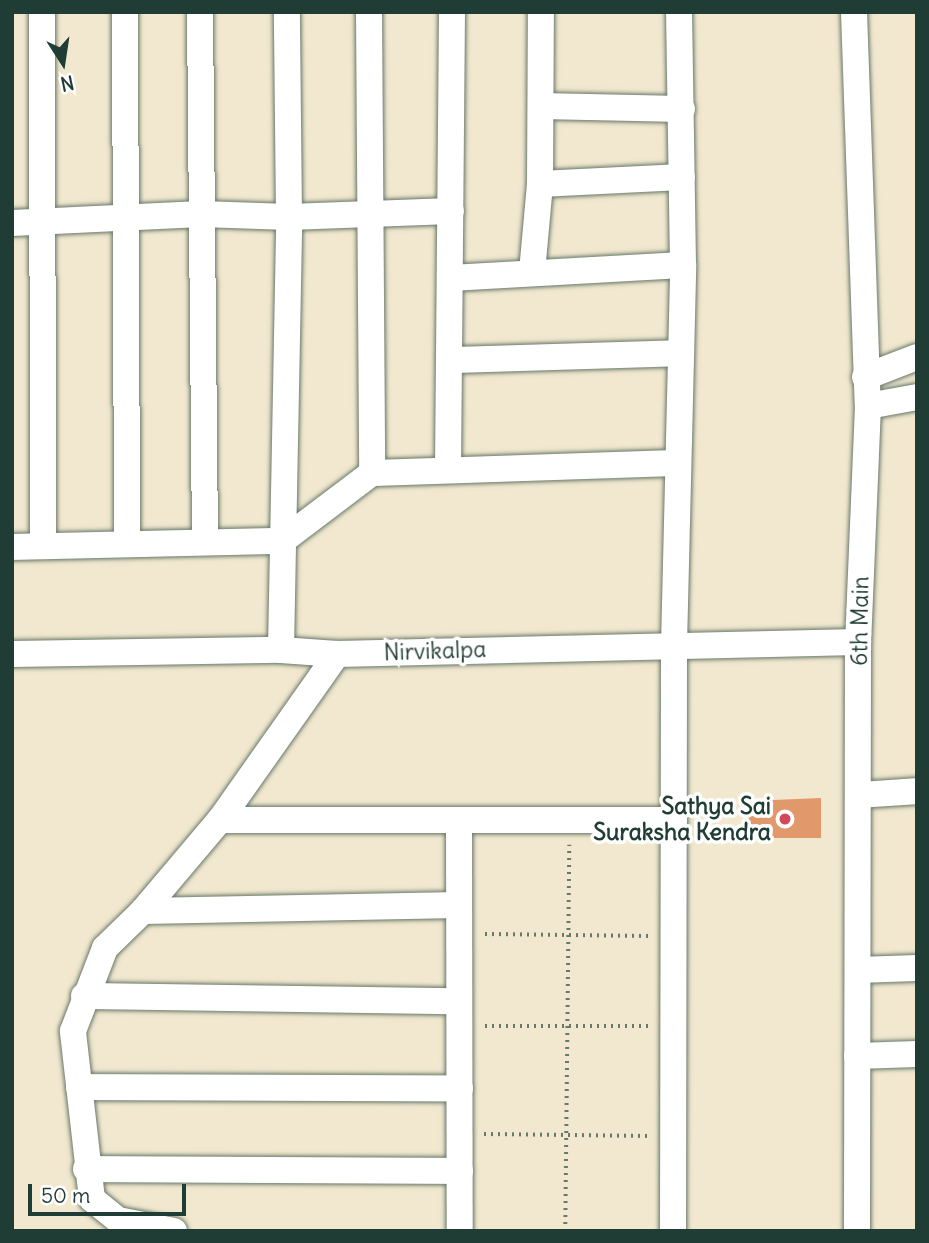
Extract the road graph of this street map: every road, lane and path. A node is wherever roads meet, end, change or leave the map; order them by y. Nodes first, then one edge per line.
1 (42, 12) edge
2 (125, 12) edge
3 (200, 12) edge
4 (287, 12) edge
5 (369, 12) edge
6 (452, 12) edge
7 (541, 12) edge
8 (680, 12) edge
9 (855, 12) edge
10 (541, 106) junction
11 (682, 109) junction
12 (682, 177) junction
13 (540, 184) junction
14 (451, 211) junction
15 (368, 212) junction
16 (201, 214) junction
17 (125, 217) junction
18 (289, 217) junction
19 (43, 221) junction
20 (12, 223) edge
21 (683, 265) junction
22 (532, 272) junction
23 (450, 278) junction
24 (681, 353) junction
25 (917, 357) edge
26 (451, 360) junction
27 (865, 377) junction
28 (917, 397) edge
29 (867, 406) junction
30 (677, 463) junction
31 (448, 469) junction
32 (372, 473) junction
33 (282, 541) junction
34 (205, 542) junction
35 (127, 544) junction
36 (43, 546) junction
37 (12, 547) edge
38 (858, 642) junction
39 (674, 645) junction
40 (281, 650) junction
41 (12, 654) edge
42 (337, 654) junction
43 (917, 791) edge
44 (859, 795) junction
45 (219, 820) junction
46 (674, 820) junction
47 (459, 821) junction
48 (557, 845) dead end
49 (569, 845) junction
50 (583, 845) dead end
51 (459, 905) junction
52 (143, 911) junction
53 (485, 921) dead end
54 (485, 934) junction
55 (652, 936) dead end
56 (568, 937) junction
57 (485, 947) dead end
58 (917, 968) edge
59 (858, 970) junction
60 (84, 996) junction
61 (459, 1001) junction
62 (485, 1013) dead end
63 (567, 1024) junction
64 (485, 1026) junction
65 (653, 1026) dead end
66 (485, 1040) dead end
67 (917, 1054) edge
68 (858, 1056) junction
69 (79, 1087) junction
70 (460, 1088) junction
71 (485, 1121) dead end
72 (485, 1134) junction
73 (566, 1134) junction
74 (654, 1136) dead end
75 (484, 1148) dead end
76 (86, 1169) junction
77 (460, 1171) junction
78 (174, 1231) edge
79 (460, 1231) edge
80 (565, 1231) edge
81 (673, 1231) edge
82 (857, 1231) edge

1 - 19 street
2 - 17 street
3 - 16 street
4 - 18 street
5 - 15 street
6 - 14 street
7 - 10 street
8 - 11 street
9 - 27 street, 6th Main
10 - 11 street
10 - 13 street
11 - 12 street
12 - 13 street
12 - 21 street
13 - 22 street
14 - 15 street
14 - 23 street
15 - 18 street
15 - 32 street
16 - 17 street
16 - 18 street
16 - 34 street
17 - 19 street
17 - 35 street
18 - 33 street
19 - 20 street
19 - 36 street
21 - 22 street
21 - 24 street
22 - 23 street
23 - 26 street
24 - 26 street
24 - 30 street
25 - 27 street
26 - 31 street
27 - 29 street, 6th Main
28 - 29 street
29 - 38 street, 6th Main
30 - 31 street
30 - 39 street
31 - 32 street
32 - 33 street
33 - 34 street
33 - 40 street
34 - 35 street
35 - 36 street
36 - 37 street
38 - 39 street, Nirvikalpa
38 - 44 street, 6th Main
39 - 42 street, Nirvikalpa
39 - 46 street
40 - 41 street, Nirvikalpa
40 - 42 street, Nirvikalpa
42 - 45 street
43 - 44 street
44 - 59 street, 6th Main
45 - 47 street
45 - 52 street
46 - 47 street
46 - 81 street
47 - 51 street
48 - 49 path
49 - 50 path
49 - 56 path
51 - 52 street
51 - 61 street
52 - 60 street
53 - 54 path
54 - 56 path
54 - 57 path
55 - 56 path
56 - 63 path
58 - 59 street
59 - 68 street, 6th Main
60 - 61 street
60 - 69 street
61 - 70 street
62 - 64 path
63 - 64 path
63 - 65 path
63 - 73 path
64 - 66 path
67 - 68 street
68 - 82 street, 6th Main
69 - 70 street
69 - 76 street
70 - 77 street
71 - 72 path
72 - 73 path
72 - 75 path
73 - 74 path
73 - 80 path
76 - 77 street
76 - 78 street
77 - 79 street

